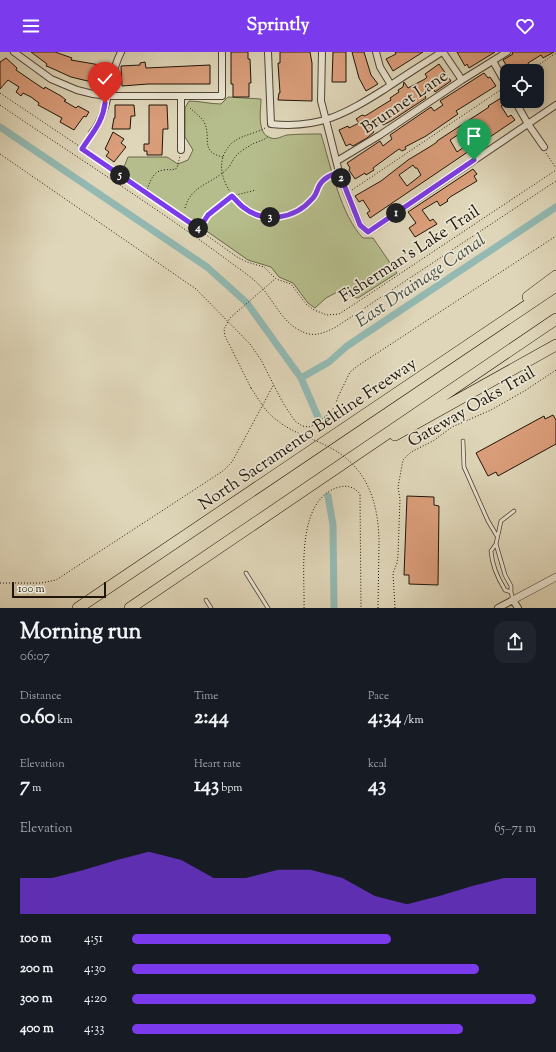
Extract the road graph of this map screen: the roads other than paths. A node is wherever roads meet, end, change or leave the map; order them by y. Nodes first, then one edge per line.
1 (14, 52) edge
2 (121, 52) edge
3 (222, 52) edge
4 (268, 52) edge
5 (322, 52) edge
6 (376, 52) edge
7 (443, 52) edge
8 (507, 52) edge
9 (493, 61) junction
10 (500, 78) edge
11 (462, 80) junction
12 (391, 85) junction
13 (109, 96) junction
14 (181, 96) junction
15 (556, 105) edge
16 (519, 108) edge
17 (326, 121) junction
18 (528, 124) junction
19 (92, 134) road end
20 (181, 150) road end
21 (545, 150) road end
22 (337, 161) junction
23 (556, 276) edge
24 (556, 286) edge
25 (556, 319) edge
26 (556, 344) edge
27 (424, 376) junction
28 (462, 441) dead end
29 (330, 472) junction
30 (514, 511) dead end
31 (497, 536) junction
32 (496, 544) junction
33 (246, 573) dead end
34 (556, 577) edge
35 (511, 592) junction
36 (206, 600) dead end
37 (513, 600) junction
38 (78, 608) edge
39 (130, 608) edge
40 (211, 608) edge
41 (268, 608) edge
42 (498, 608) edge
43 (518, 608) edge

1 - 13 street
2 - 13 street
3 - 14 street
4 - 17 street
5 - 17 street
6 - 12 street
7 - 11 street
7 - 12 street
8 - 9 street, Brunnet Lane
9 - 10 street
9 - 11 street, Brunnet Lane
11 - 22 street, Brunnet Lane
12 - 17 street
13 - 14 street
13 - 19 street
14 - 20 street
15 - 18 street
16 - 18 street
17 - 22 street
18 - 21 street
18 - 22 street
23 - 27 highway
24 - 27 highway, North Sacramento Beltline Freeway
25 - 29 highway
26 - 29 highway
27 - 38 highway, North Sacramento Beltline Freeway
28 - 31 lane
29 - 39 highway
30 - 31 lane
31 - 32 lane
32 - 35 lane
32 - 35 lane
33 - 41 lane
34 - 37 street
35 - 37 lane
36 - 40 lane
37 - 42 street
37 - 43 street

